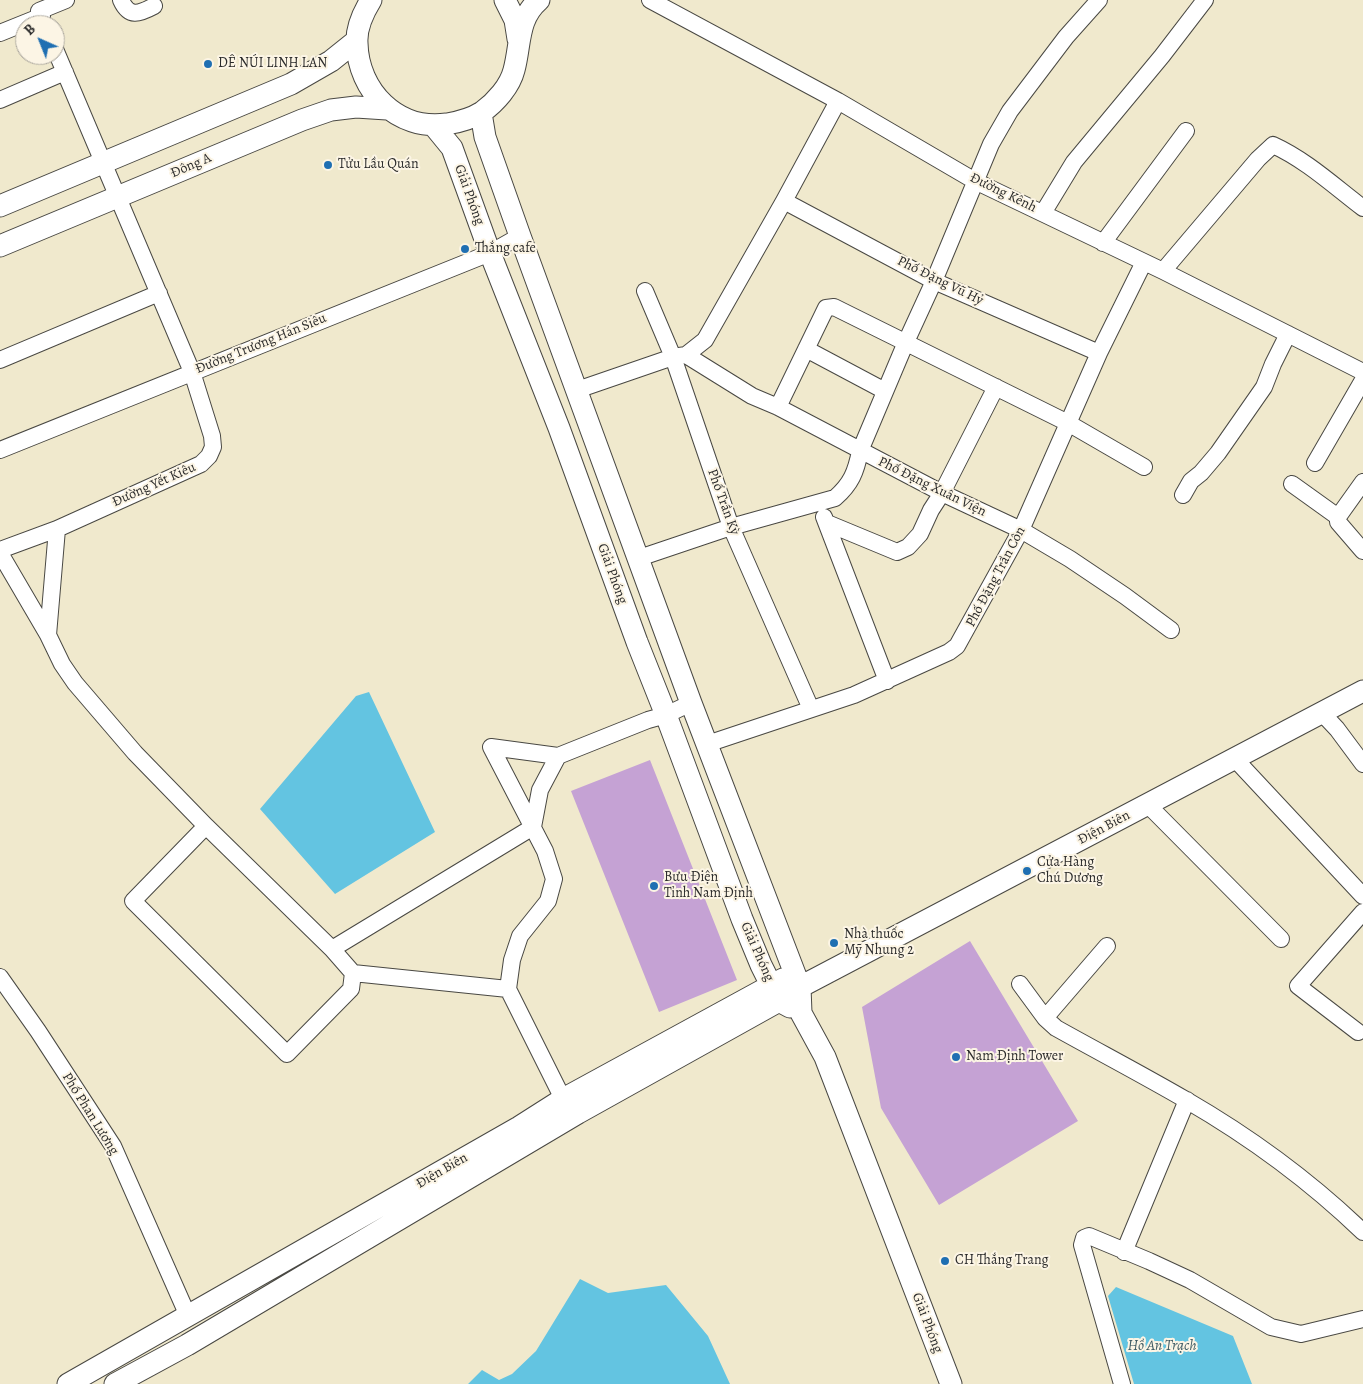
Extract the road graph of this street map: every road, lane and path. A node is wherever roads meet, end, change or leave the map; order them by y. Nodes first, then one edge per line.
1 (66, 0) edge
2 (121, 0) edge
3 (371, 0) edge
4 (505, 0) edge
5 (539, 0) edge
6 (650, 0) edge
7 (1098, 0) edge
8 (1206, 0) edge
9 (154, 6) dead end
10 (40, 13) edge
11 (0, 33) edge
12 (356, 41) junction
13 (519, 47) junction
14 (62, 65) edge
15 (65, 72) junction
16 (0, 100) edge
17 (838, 101) junction
18 (387, 109) junction
19 (481, 113) junction
20 (434, 126) junction
21 (1186, 131) dead end
22 (103, 163) junction
23 (975, 181) junction
24 (118, 197) junction
25 (784, 201) junction
26 (0, 206) edge
27 (1363, 208) edge
28 (1043, 213) junction
29 (520, 236) junction
30 (1103, 243) junction
31 (0, 246) edge
32 (490, 253) junction
33 (1144, 262) junction
34 (1163, 271) junction
35 (934, 280) junction
36 (645, 290) dead end
37 (159, 293) junction
38 (1288, 334) junction
39 (906, 342) junction
40 (806, 349) junction
41 (1100, 353) junction
42 (680, 356) junction
43 (0, 360) edge
44 (192, 372) junction
45 (1363, 372) edge
46 (1363, 380) edge
47 (996, 387) junction
48 (577, 390) junction
49 (885, 391) junction
50 (778, 407) junction
51 (1068, 423) junction
52 (0, 450) edge
53 (860, 451) junction
54 (1315, 463) dead end
55 (1144, 467) dead end
56 (1363, 482) edge
57 (1292, 484) dead end
58 (942, 493) junction
59 (1183, 495) dead end
60 (819, 503) junction
61 (1338, 517) junction
62 (827, 523) junction
63 (731, 527) junction
64 (57, 528) junction
65 (1021, 530) junction
66 (1363, 551) edge
67 (0, 552) edge
68 (639, 558) junction
69 (1171, 630) dead end
70 (48, 634) junction
71 (887, 681) junction
72 (1363, 691) edge
73 (691, 703) junction
74 (811, 708) junction
75 (1322, 713) junction
76 (666, 715) junction
77 (707, 744) junction
78 (558, 756) junction
79 (1235, 759) junction
80 (1363, 764) edge
81 (1148, 805) junction
82 (206, 826) junction
83 (532, 827) junction
84 (1363, 896) edge
85 (1363, 912) edge
86 (1281, 939) dead end
87 (1107, 946) dead end
88 (332, 950) junction
89 (353, 974) junction
90 (0, 977) edge
91 (804, 979) junction
92 (1020, 984) dead end
93 (508, 989) junction
94 (775, 994) junction
95 (801, 1013) junction
96 (1045, 1018) junction
97 (1358, 1032) dead end
98 (563, 1099) junction
99 (1187, 1100) junction
100 (1363, 1232) edge
101 (1124, 1252) junction
102 (188, 1316) junction
103 (1363, 1319) edge
104 (68, 1384) edge
105 (115, 1384) edge
106 (951, 1384) edge
107 (1122, 1384) edge

1 - 10 street
2 - 9 street
3 - 12 main road
4 - 13 main road
5 - 13 main road
6 - 17 street, Đường Kênh
7 - 23 street
8 - 28 street
10 - 11 street
12 - 18 main road
12 - 22 main road
13 - 19 main road
14 - 15 street, Đường Yết Kiêu
15 - 16 street
15 - 22 street, Đường Yết Kiêu
17 - 23 street, Đường Kênh
17 - 25 street
18 - 20 main road
18 - 24 main road, Đông A
19 - 20 main road
19 - 29 main road, Giải Phóng
20 - 32 main road, Giải Phóng
21 - 30 street
22 - 24 street, Đường Yết Kiêu
22 - 26 main road
23 - 28 street, Đường Kênh
23 - 35 street
24 - 31 main road, Đông A
24 - 37 street, Đường Yết Kiêu
25 - 35 street, Phố Đặng Vũ Hỷ
25 - 42 street
27 - 34 street
28 - 30 street, Đường Kênh
29 - 32 street, Đường Trương Hán Siêu
29 - 48 main road, Giải Phóng
30 - 33 street, Đường Kênh
32 - 44 street, Đường Trương Hán Siêu
32 - 76 main road, Giải Phóng
33 - 34 street, Đường Kênh
33 - 41 street, Phố Đặng Trần Côn
34 - 38 street, Đường Kênh
35 - 39 street
35 - 41 street, Phố Đặng Vũ Hỷ
36 - 42 street, Phố Trần Kỳ
37 - 43 street
37 - 44 street, Đường Yết Kiêu
38 - 45 street, Đường Kênh
38 - 59 street
39 - 40 street
39 - 47 street
39 - 49 street
40 - 49 street
40 - 50 street
41 - 51 street, Phố Đặng Trần Côn
42 - 48 street
42 - 50 street, Phố Đặng Xuân Viện
42 - 63 street, Phố Trần Kỳ
44 - 52 street, Đường Trương Hán Siêu
44 - 64 street, Đường Yết Kiêu
46 - 54 street
47 - 51 street
47 - 58 street
48 - 68 main road, Giải Phóng
49 - 53 street
50 - 53 street, Phố Đặng Xuân Viện
51 - 55 street
51 - 65 street, Phố Đặng Trần Côn
53 - 58 street, Phố Đặng Xuân Viện
53 - 60 street
56 - 61 street
57 - 61 street
58 - 62 street
58 - 65 street, Phố Đặng Xuân Viện
60 - 62 street
60 - 63 street
61 - 66 street
62 - 71 street
63 - 68 street
63 - 74 street, Phố Trần Kỳ
64 - 67 street, Đường Yết Kiêu
64 - 70 street
65 - 69 street, Phố Đặng Xuân Viện
65 - 71 street, Phố Đặng Trần Côn
67 - 70 street
68 - 73 main road, Giải Phóng
70 - 82 street
71 - 74 street, Phố Đặng Trần Côn
72 - 75 main road, Điện Biên
73 - 76 street
73 - 77 main road, Giải Phóng
74 - 77 street, Phố Đặng Trần Côn
75 - 79 main road, Điện Biên
75 - 80 street
76 - 78 street
76 - 94 main road, Giải Phóng
77 - 91 main road, Giải Phóng
78 - 83 street
78 - 83 street
79 - 81 main road, Điện Biên
79 - 84 street
81 - 86 street
81 - 91 main road, Điện Biên
82 - 88 street
82 - 89 street
83 - 88 street
83 - 93 street
85 - 97 street
87 - 96 street
88 - 89 street
89 - 93 street
90 - 102 street, Phố Phan Lương
91 - 94 main road, Điện Biên
91 - 95 main road, Giải Phóng
92 - 96 street
93 - 98 street
94 - 95 main road
94 - 98 main road, Điện Biên
94 - 105 main road, Điện Biên
95 - 106 main road, Giải Phóng
96 - 99 street
98 - 102 main road, Điện Biên
99 - 100 street
99 - 101 street
101 - 103 street
101 - 107 street
102 - 104 main road, Điện Biên

